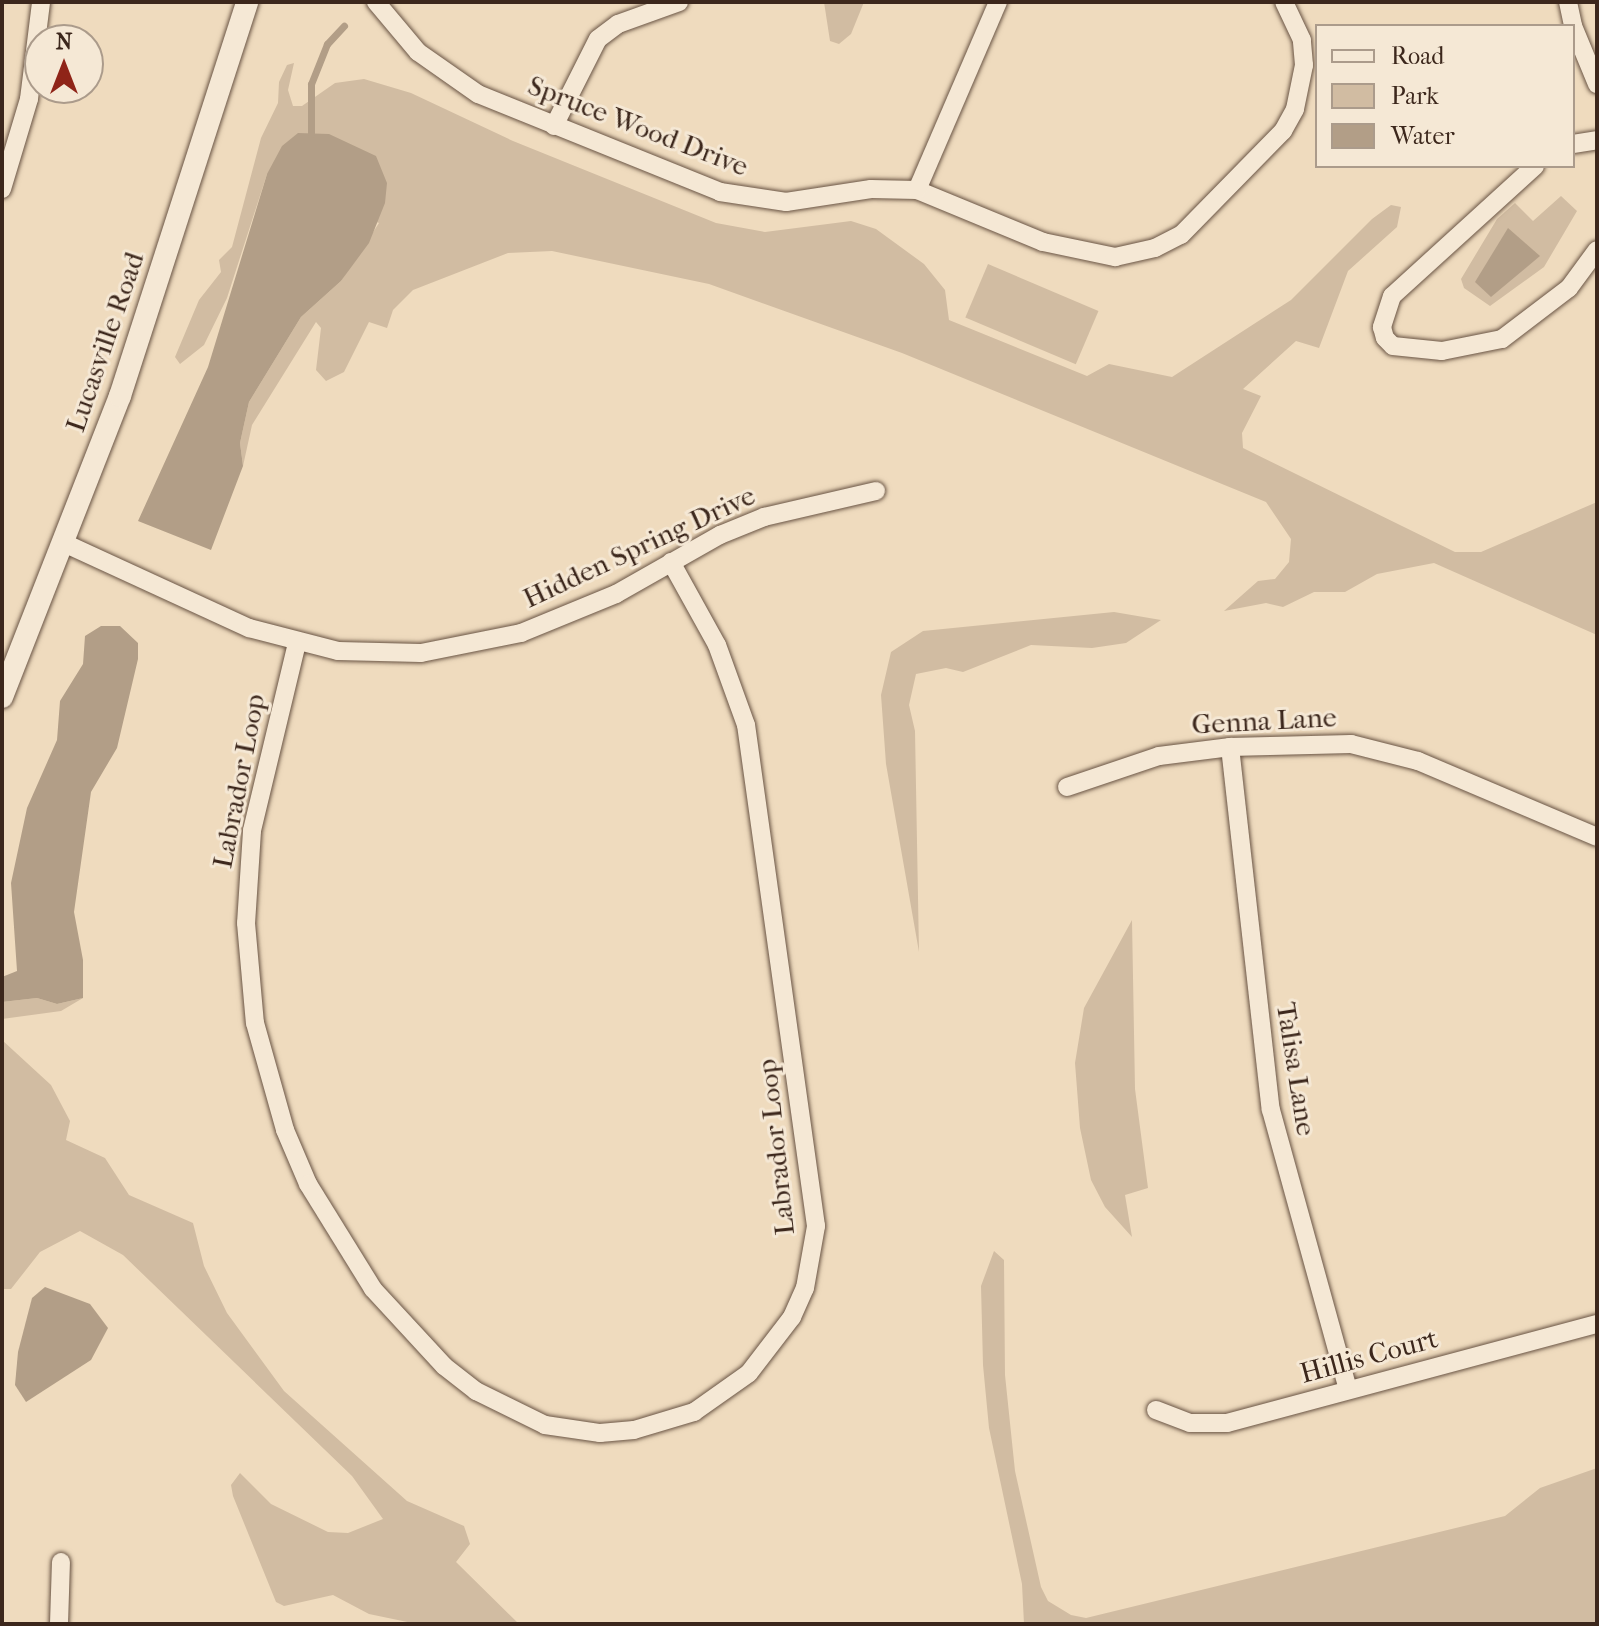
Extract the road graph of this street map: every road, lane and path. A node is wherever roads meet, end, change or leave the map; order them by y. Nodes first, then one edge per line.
1 (41, 2) edge
2 (247, 2) edge
3 (376, 2) edge
4 (679, 2) edge
5 (998, 2) edge
6 (1284, 2) edge
7 (1568, 2) edge
8 (1573, 24) edge
9 (1575, 31) edge
10 (1597, 84) edge
11 (554, 126) junction
12 (1597, 140) edge
13 (1575, 144) edge
14 (1533, 168) edge
15 (2, 189) edge
16 (917, 190) junction
17 (1597, 250) edge
18 (876, 491) dead end
19 (64, 543) junction
20 (671, 562) junction
21 (297, 643) junction
22 (2, 697) edge
23 (1230, 747) junction
24 (1067, 787) dead end
25 (1597, 837) edge
26 (1597, 1324) edge
27 (1348, 1390) junction
28 (1156, 1410) dead end
29 (61, 1562) dead end
30 (59, 1624) edge

1 - 15 street
2 - 19 street, Lucasville Road
3 - 11 street, Spruce Wood Drive
4 - 11 street
5 - 16 street
6 - 16 street, Spruce Wood Drive
7 - 8 street
9 - 10 street
11 - 16 street, Spruce Wood Drive
12 - 13 street
14 - 17 street
18 - 20 street, Hidden Spring Drive
19 - 21 street, Hidden Spring Drive
19 - 22 street, Lucasville Road
20 - 21 street, Hidden Spring Drive
20 - 21 street, Labrador Loop
23 - 24 street, Genna Lane
23 - 25 street, Genna Lane
23 - 27 street, Talisa Lane
26 - 27 street, Hillis Court
27 - 28 street, Hillis Court
29 - 30 street

